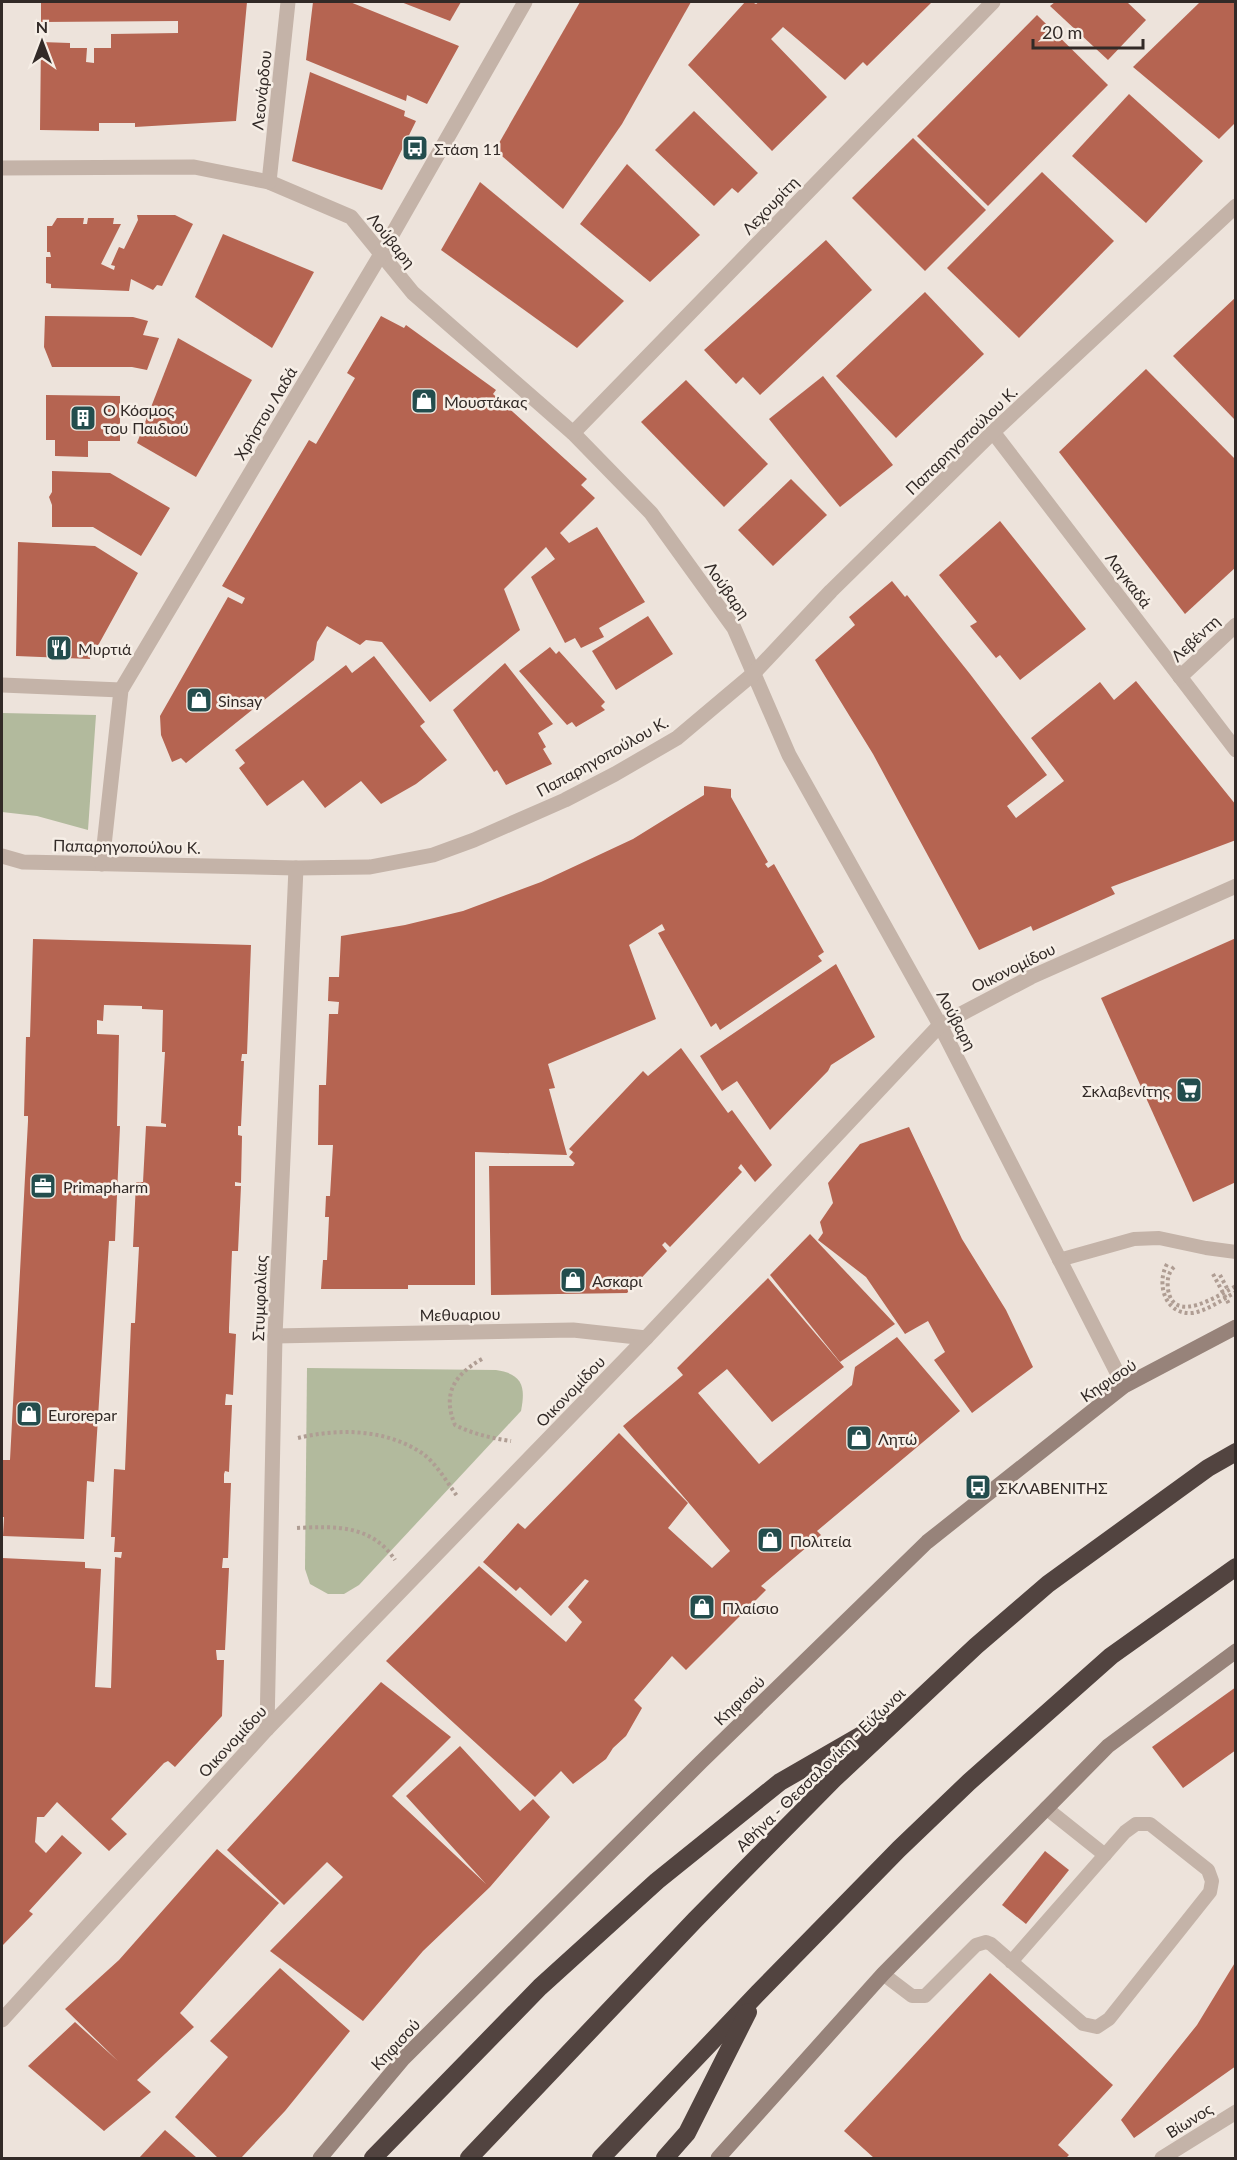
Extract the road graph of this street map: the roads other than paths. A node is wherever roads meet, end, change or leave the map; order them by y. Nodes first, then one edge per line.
1 (288, 2) edge
2 (525, 2) edge
3 (993, 2) edge
4 (2, 168) edge
5 (269, 182) junction
6 (1236, 206) edge
7 (381, 254) junction
8 (993, 432) junction
9 (573, 433) junction
10 (1236, 626) edge
11 (753, 674) junction
12 (1180, 677) junction
13 (2, 685) edge
14 (121, 690) junction
15 (1236, 750) edge
16 (2, 856) edge
17 (102, 864) junction
18 (296, 868) junction
19 (1236, 886) edge
20 (940, 1025) junction
21 (1236, 1252) edge
22 (1059, 1260) junction
23 (1236, 1327) edge
24 (275, 1336) junction
25 (646, 1338) junction
26 (1124, 1386) junction
27 (1236, 1452) edge
28 (1236, 1567) edge
29 (1236, 1651) edge
30 (914, 1705) junction
31 (267, 1729) junction
32 (1046, 1808) junction
33 (1105, 1855) junction
34 (1011, 1962) junction
35 (883, 1974) junction
36 (758, 1993) junction
37 (2, 2020) edge
38 (1236, 2112) edge
39 (320, 2158) edge
40 (373, 2158) edge
41 (469, 2158) edge
42 (601, 2158) edge
43 (665, 2158) edge
44 (718, 2158) edge
45 (1162, 2158) edge

1 - 5 street, Λεονάρδου
2 - 7 street, Χρήστου Λαδά
3 - 9 street, Λεχουρίτη
4 - 5 street, Λούβαρη
5 - 7 street, Λούβαρη
6 - 8 street, Παπαρηγοπούλου Κ.
7 - 9 street, Λούβαρη
7 - 14 street, Χρήστου Λαδά
8 - 11 street, Παπαρηγοπούλου Κ.
8 - 12 street, Λαγκαδά
9 - 11 street, Λούβαρη
10 - 12 street, Λεβέντη
11 - 18 street, Παπαρηγοπούλου Κ.
11 - 20 street, Λούβαρη
12 - 15 street, Λαγκαδά
13 - 14 street
14 - 17 street, Χρήστου Λαδά
16 - 17 street, Παπαρηγοπούλου Κ.
17 - 18 street, Παπαρηγοπούλου Κ.
18 - 24 street, Στυμφαλίας
19 - 20 street, Οικονομίδου
20 - 22 street, Λούβαρη
20 - 25 street, Οικονομίδου
21 - 22 lane
22 - 26 street, Λούβαρη
23 - 26 main road, Κηφισού
24 - 25 street, Μεθυαριου
24 - 31 street, Στυμφαλίας
25 - 31 street, Οικονομίδου
26 - 39 main road, Κηφισού
27 - 30 highway, Αθήνα - Θεσσαλονίκη - Εύζωνοι
28 - 36 highway
29 - 32 main road
30 - 40 highway
30 - 41 highway, Αθήνα - Θεσσαλονίκη - Εύζωνοι
31 - 37 street, Οικονομίδου
32 - 33 lane
32 - 35 main road
33 - 34 lane
33 - 34 lane
34 - 35 lane
35 - 44 main road
36 - 42 highway
36 - 43 highway
38 - 45 street, Βίωνος

